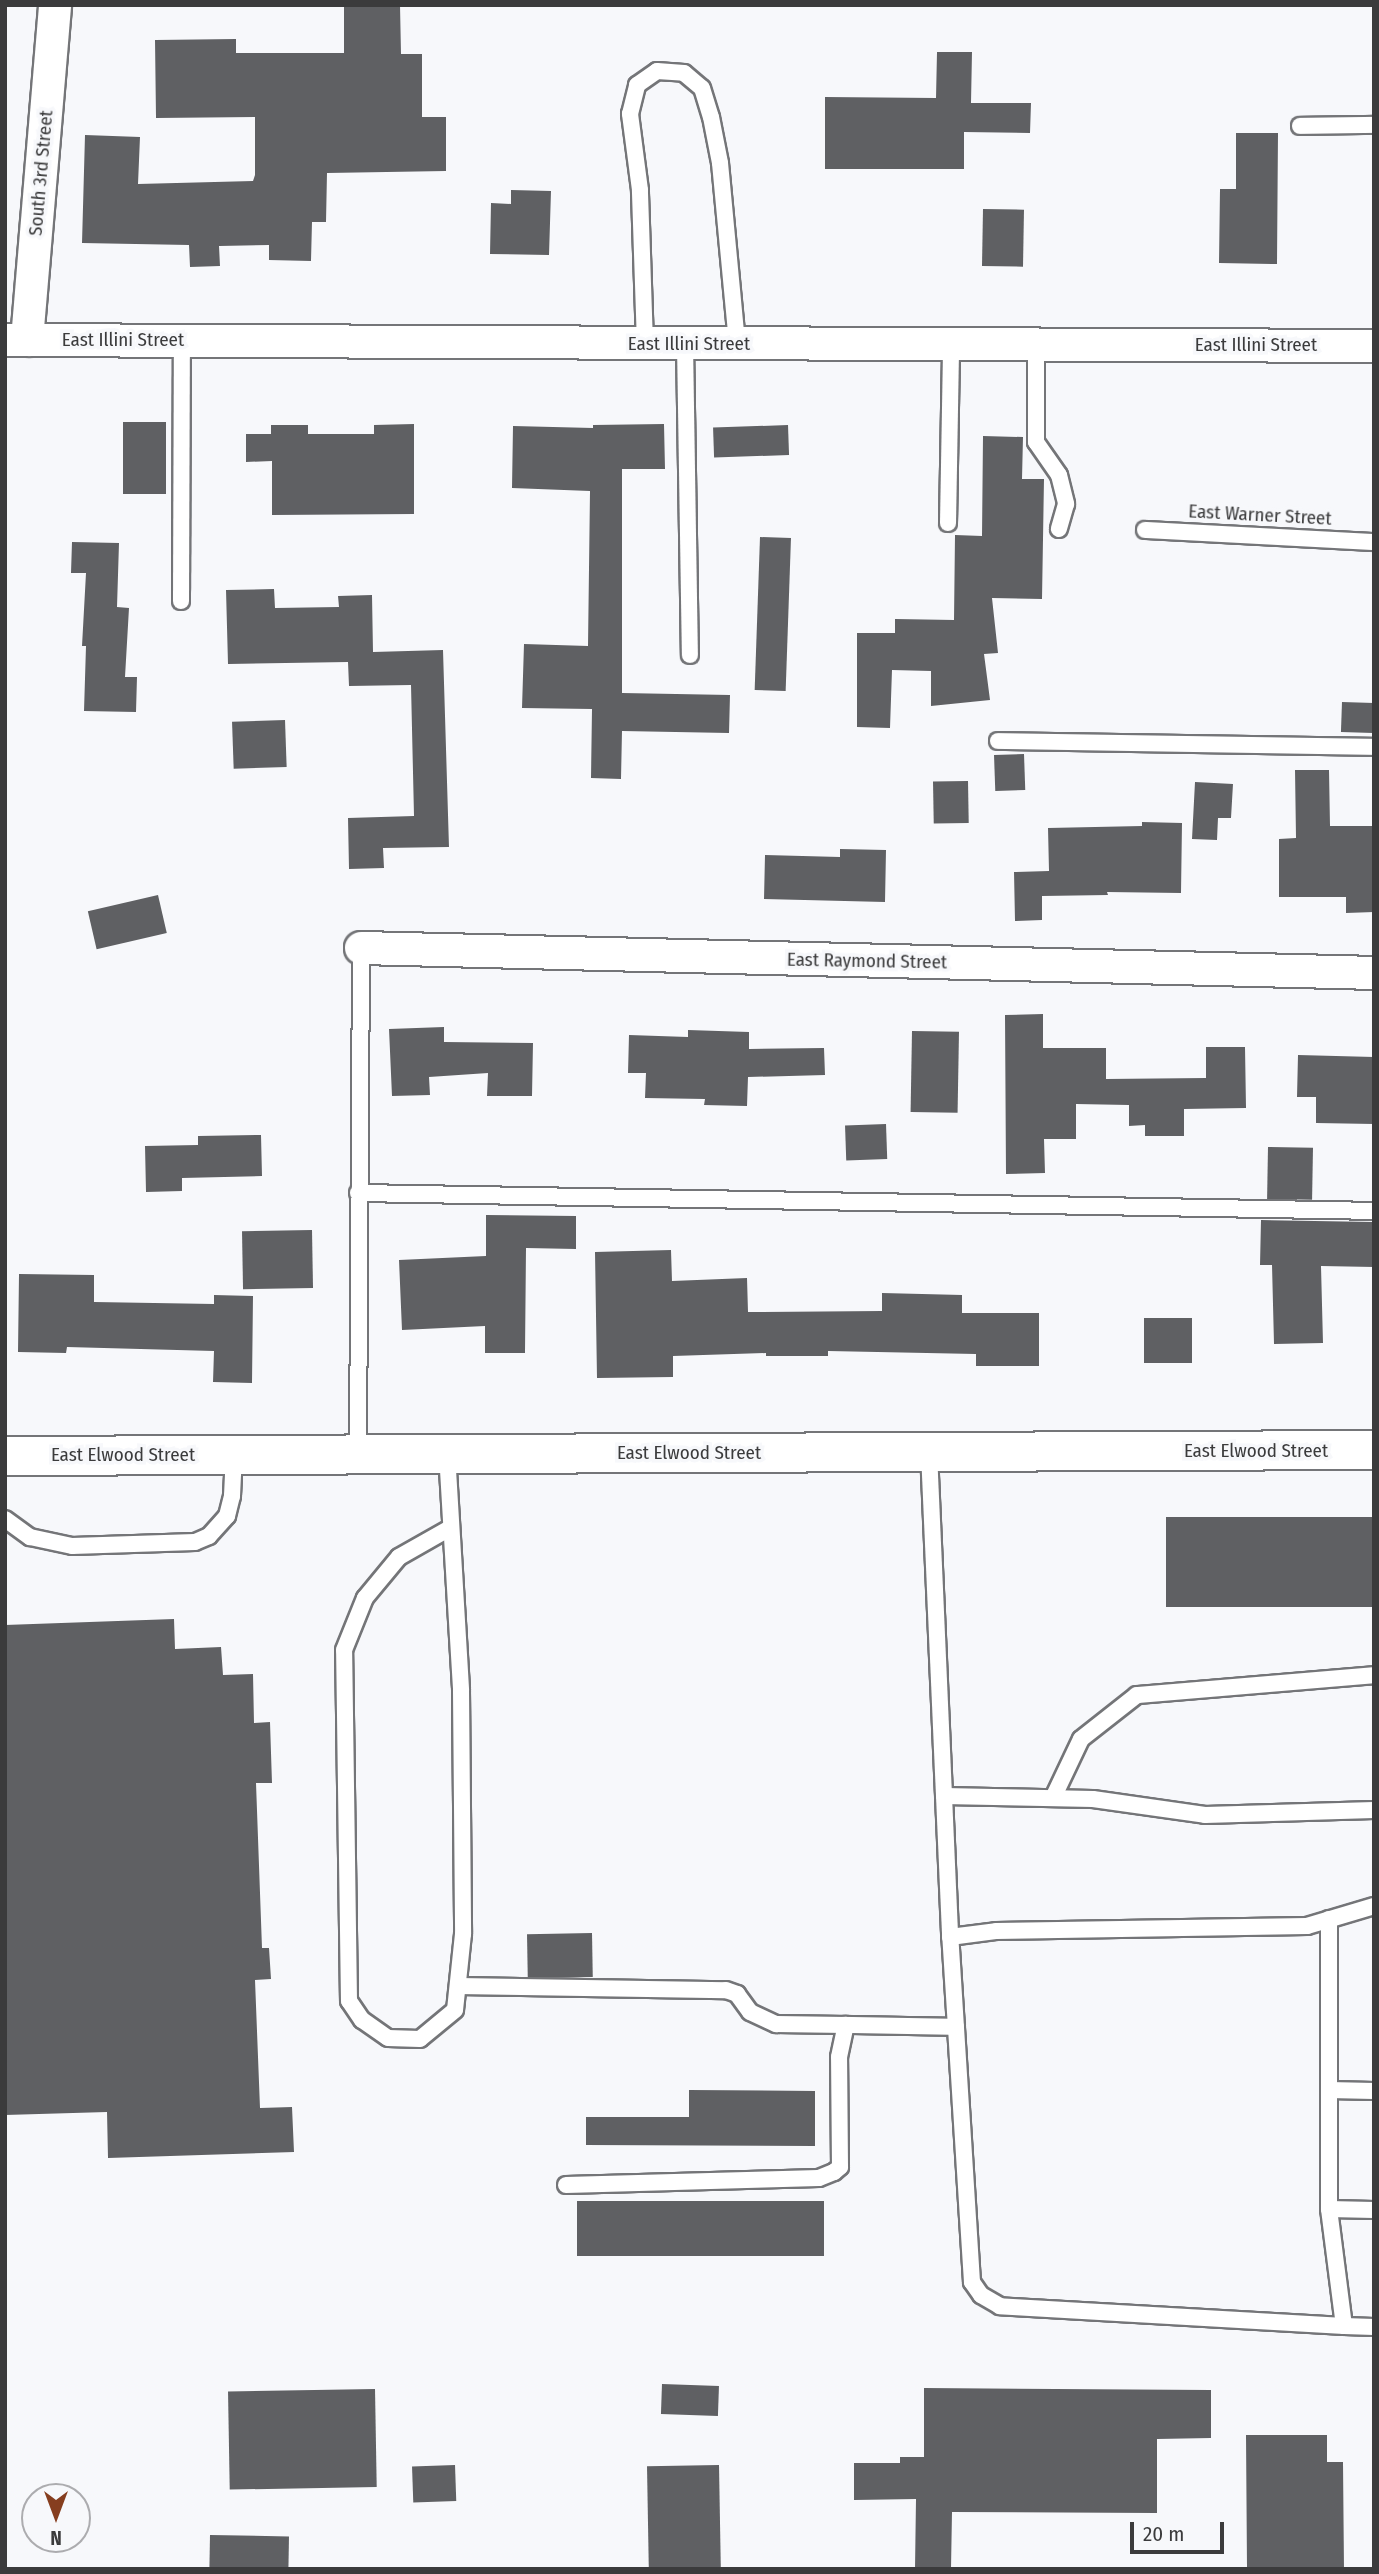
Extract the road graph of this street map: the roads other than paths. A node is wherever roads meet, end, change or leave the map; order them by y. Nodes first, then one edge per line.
1 (55, 5) edge
2 (1374, 125) edge
3 (1300, 126) dead end
4 (16, 340) edge
5 (182, 341) junction
6 (685, 343) junction
7 (737, 343) junction
8 (645, 344) junction
9 (951, 344) junction
10 (1036, 344) junction
11 (1374, 346) edge
12 (948, 523) dead end
13 (1059, 529) dead end
14 (1145, 530) dead end
15 (1374, 542) edge
16 (181, 601) dead end
17 (690, 655) dead end
18 (998, 741) dead end
19 (1374, 747) edge
20 (361, 948) joint
21 (1374, 973) edge
22 (358, 1193) junction
23 (1374, 1211) edge
24 (1374, 1450) edge
25 (929, 1452) junction
26 (447, 1453) junction
27 (234, 1454) junction
28 (358, 1454) junction
29 (5, 1456) edge
30 (5, 1519) edge
31 (450, 1528) junction
32 (1374, 1675) edge
33 (944, 1796) junction
34 (1054, 1798) junction
35 (1374, 1810) edge
36 (1374, 1906) edge
37 (1329, 1919) junction
38 (950, 1937) junction
39 (458, 1986) junction
40 (846, 2025) junction
41 (956, 2027) junction
42 (1329, 2090) junction
43 (1374, 2091) edge
44 (566, 2185) dead end
45 (1329, 2208) junction
46 (1374, 2210) edge
47 (1343, 2326) junction
48 (1374, 2327) edge

1 - 4 street, South 3rd Street
2 - 3 lane
4 - 5 street, East Illini Street
5 - 8 street, East Illini Street
5 - 16 lane
6 - 7 street, East Illini Street
6 - 8 street, East Illini Street
6 - 17 lane
7 - 8 lane
7 - 9 street, East Illini Street
9 - 10 street, East Illini Street
9 - 12 lane
10 - 11 street, East Illini Street
10 - 13 lane
14 - 15 lane, East Warner Street
18 - 19 lane
20 - 21 street, East Raymond Street
20 - 22 lane
22 - 23 lane
22 - 28 lane
24 - 25 street, East Elwood Street
25 - 26 street, East Elwood Street
25 - 33 lane
26 - 28 street, East Elwood Street
26 - 31 lane
27 - 28 street, East Elwood Street
27 - 29 street, East Elwood Street
27 - 30 lane
31 - 39 lane
31 - 39 lane
32 - 34 lane
33 - 34 lane
33 - 38 lane
34 - 35 lane
36 - 37 lane
37 - 38 lane
37 - 42 lane
38 - 41 lane
39 - 40 lane
40 - 41 lane
40 - 44 lane
41 - 47 lane
42 - 43 lane
42 - 45 lane
45 - 46 lane
45 - 47 lane
47 - 48 lane

